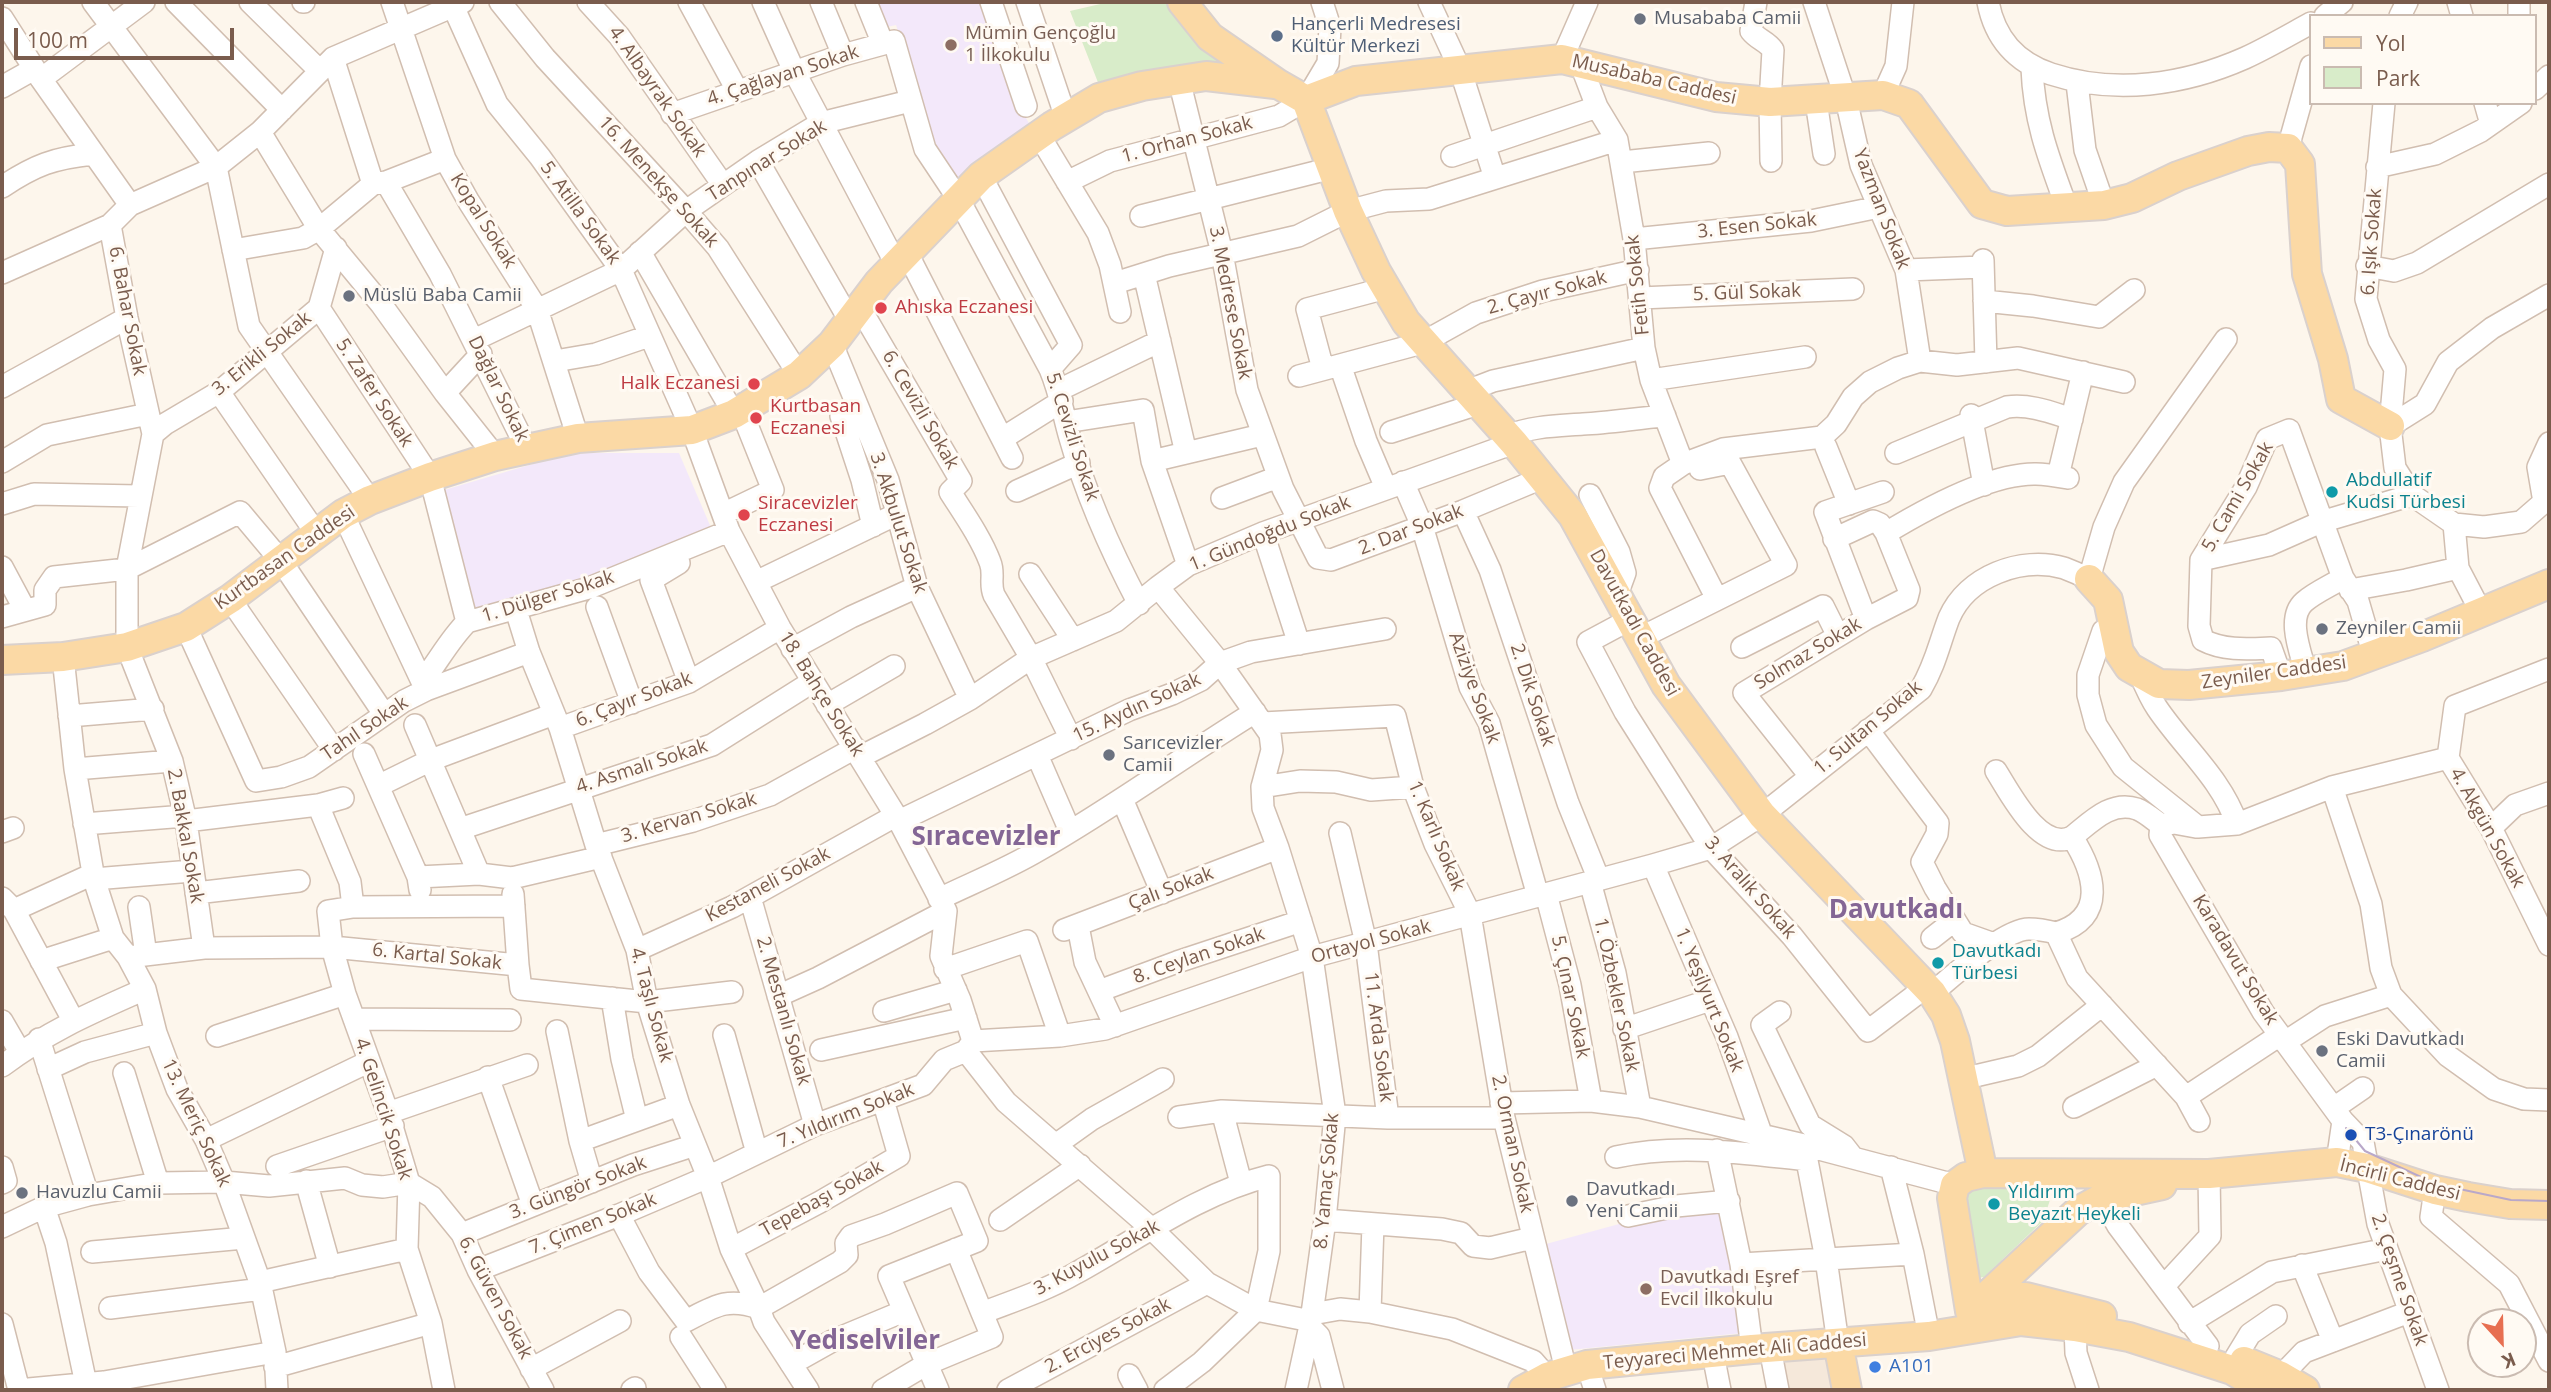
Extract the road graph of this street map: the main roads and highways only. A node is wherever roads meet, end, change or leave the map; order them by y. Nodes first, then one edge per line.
1 (1182, 2) edge
2 (1278, 84) junction
3 (1306, 100) junction
4 (2390, 426) road end
5 (2089, 579) road end
6 (2549, 584) edge
7 (3, 658) edge
8 (2025, 1172) junction
9 (1983, 1173) junction
10 (2209, 1174) junction
11 (2549, 1205) edge
12 (2053, 1234) junction
13 (2021, 1263) junction
14 (2026, 1297) junction
15 (1982, 1318) junction
16 (1838, 1343) junction
17 (2238, 1372) edge
18 (1561, 1381) edge
19 (2274, 1383) edge
20 (1847, 1390) edge
21 (2305, 1390) edge

1 - 2 main road
2 - 3 main road
2 - 7 main road, Kurtbasan Caddesi
3 - 4 main road, Musababa Caddesi
3 - 9 main road, Davutkadı Caddesi
5 - 6 main road, Zeyniler Caddesi
8 - 9 main road
8 - 10 main road
8 - 12 main road
9 - 15 main road
10 - 11 main road, İncirli Caddesi
10 - 12 main road
12 - 13 main road
13 - 14 main road
13 - 15 main road
14 - 15 main road
14 - 17 main road
15 - 16 main road, Teyyareci Mehmet Ali Caddesi
15 - 17 main road
16 - 18 main road, Teyyareci Mehmet Ali Caddesi
16 - 20 main road
17 - 19 main road
19 - 21 main road

